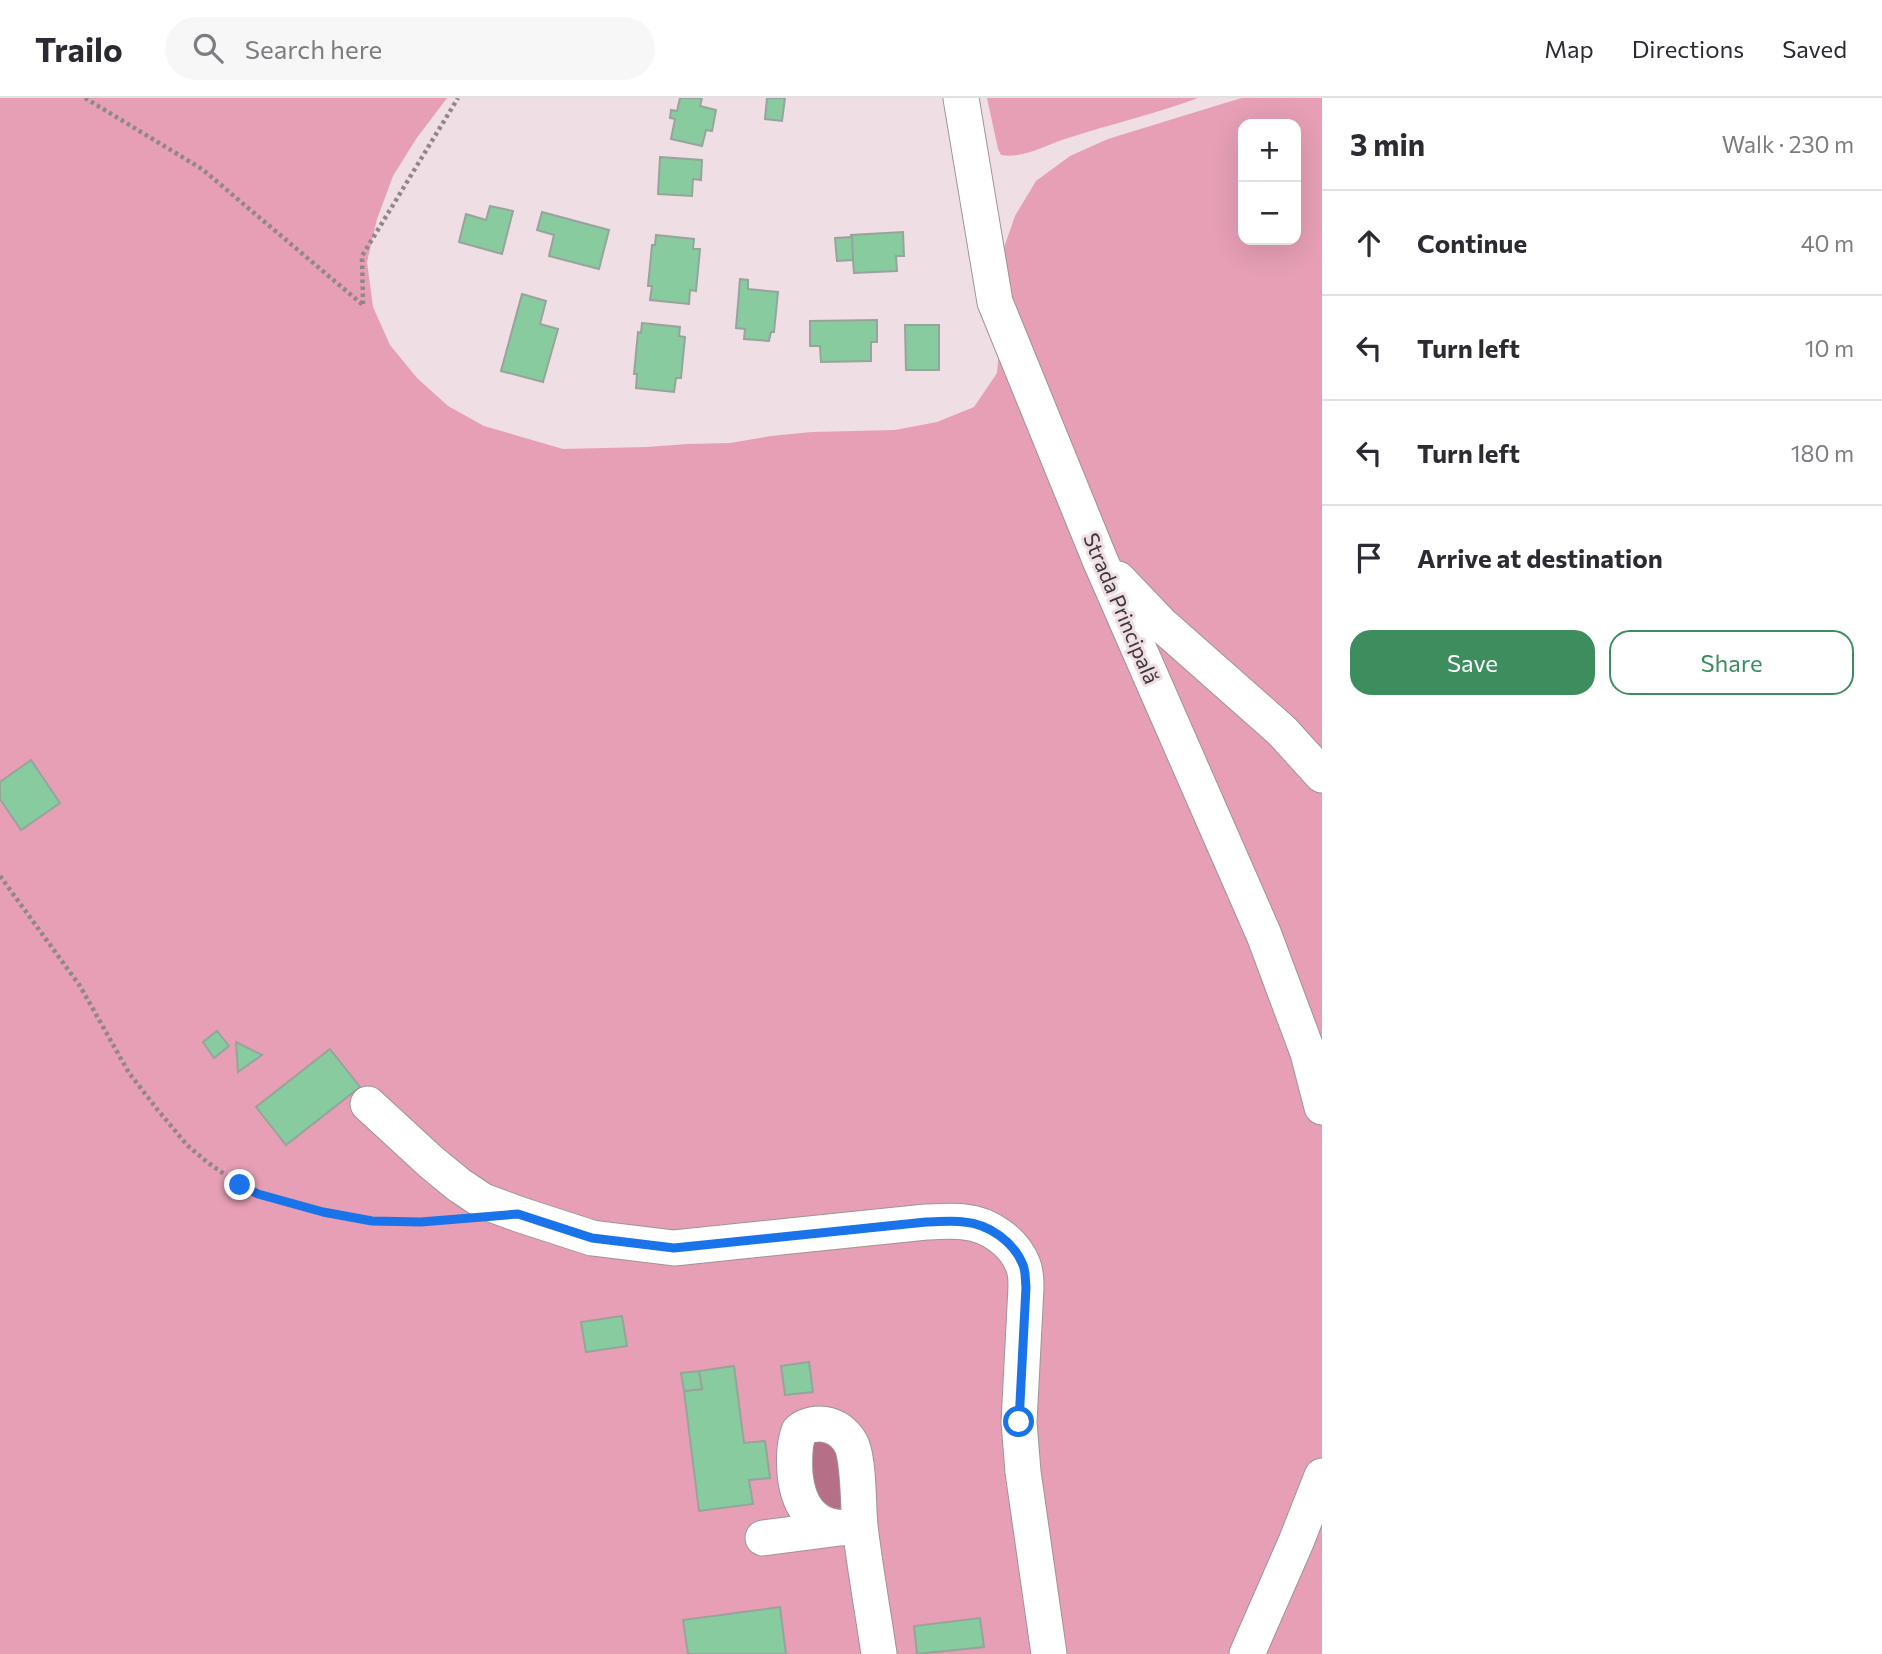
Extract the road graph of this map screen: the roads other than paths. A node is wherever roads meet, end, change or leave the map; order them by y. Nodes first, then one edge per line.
1 (961, 98) edge
2 (1100, 560) junction
3 (1322, 775) edge
4 (368, 1104) dead end
5 (1322, 1107) edge
6 (1322, 1476) edge
7 (763, 1538) dead end
8 (879, 1654) edge
9 (1048, 1654) edge
10 (1247, 1654) edge

1 - 2 street, Strada Principală
2 - 3 street
2 - 5 street, Strada Principală
4 - 9 street
6 - 10 street
7 - 8 street

